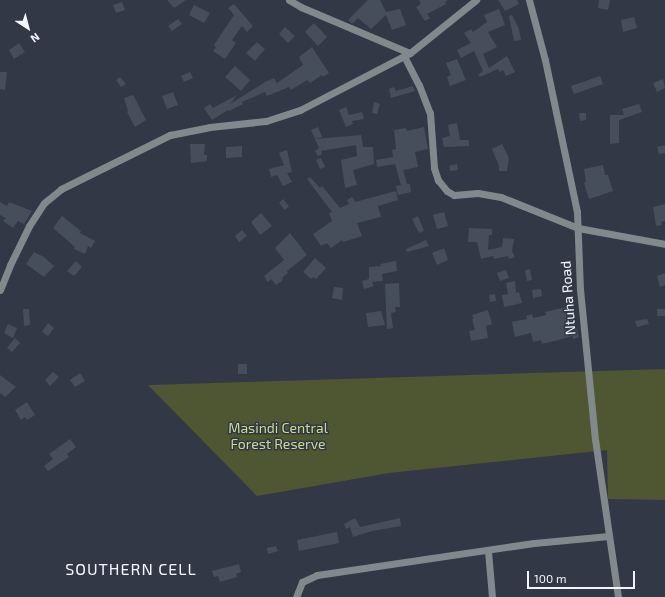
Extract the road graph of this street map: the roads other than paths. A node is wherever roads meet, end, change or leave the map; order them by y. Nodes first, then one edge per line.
1 (289, 0) edge
2 (476, 0) edge
3 (529, 0) edge
4 (407, 55) junction
5 (578, 228) junction
6 (665, 244) edge
7 (0, 290) edge
8 (609, 536) junction
9 (488, 551) junction
10 (296, 597) edge
11 (492, 597) edge
12 (618, 597) edge

1 - 4 street
2 - 4 street
3 - 5 street, Ntuha Road
4 - 5 street
4 - 7 street
5 - 6 street
5 - 8 street, Ntuha Road
8 - 9 street
8 - 12 street, Ntuha Road
9 - 10 street
9 - 11 street

